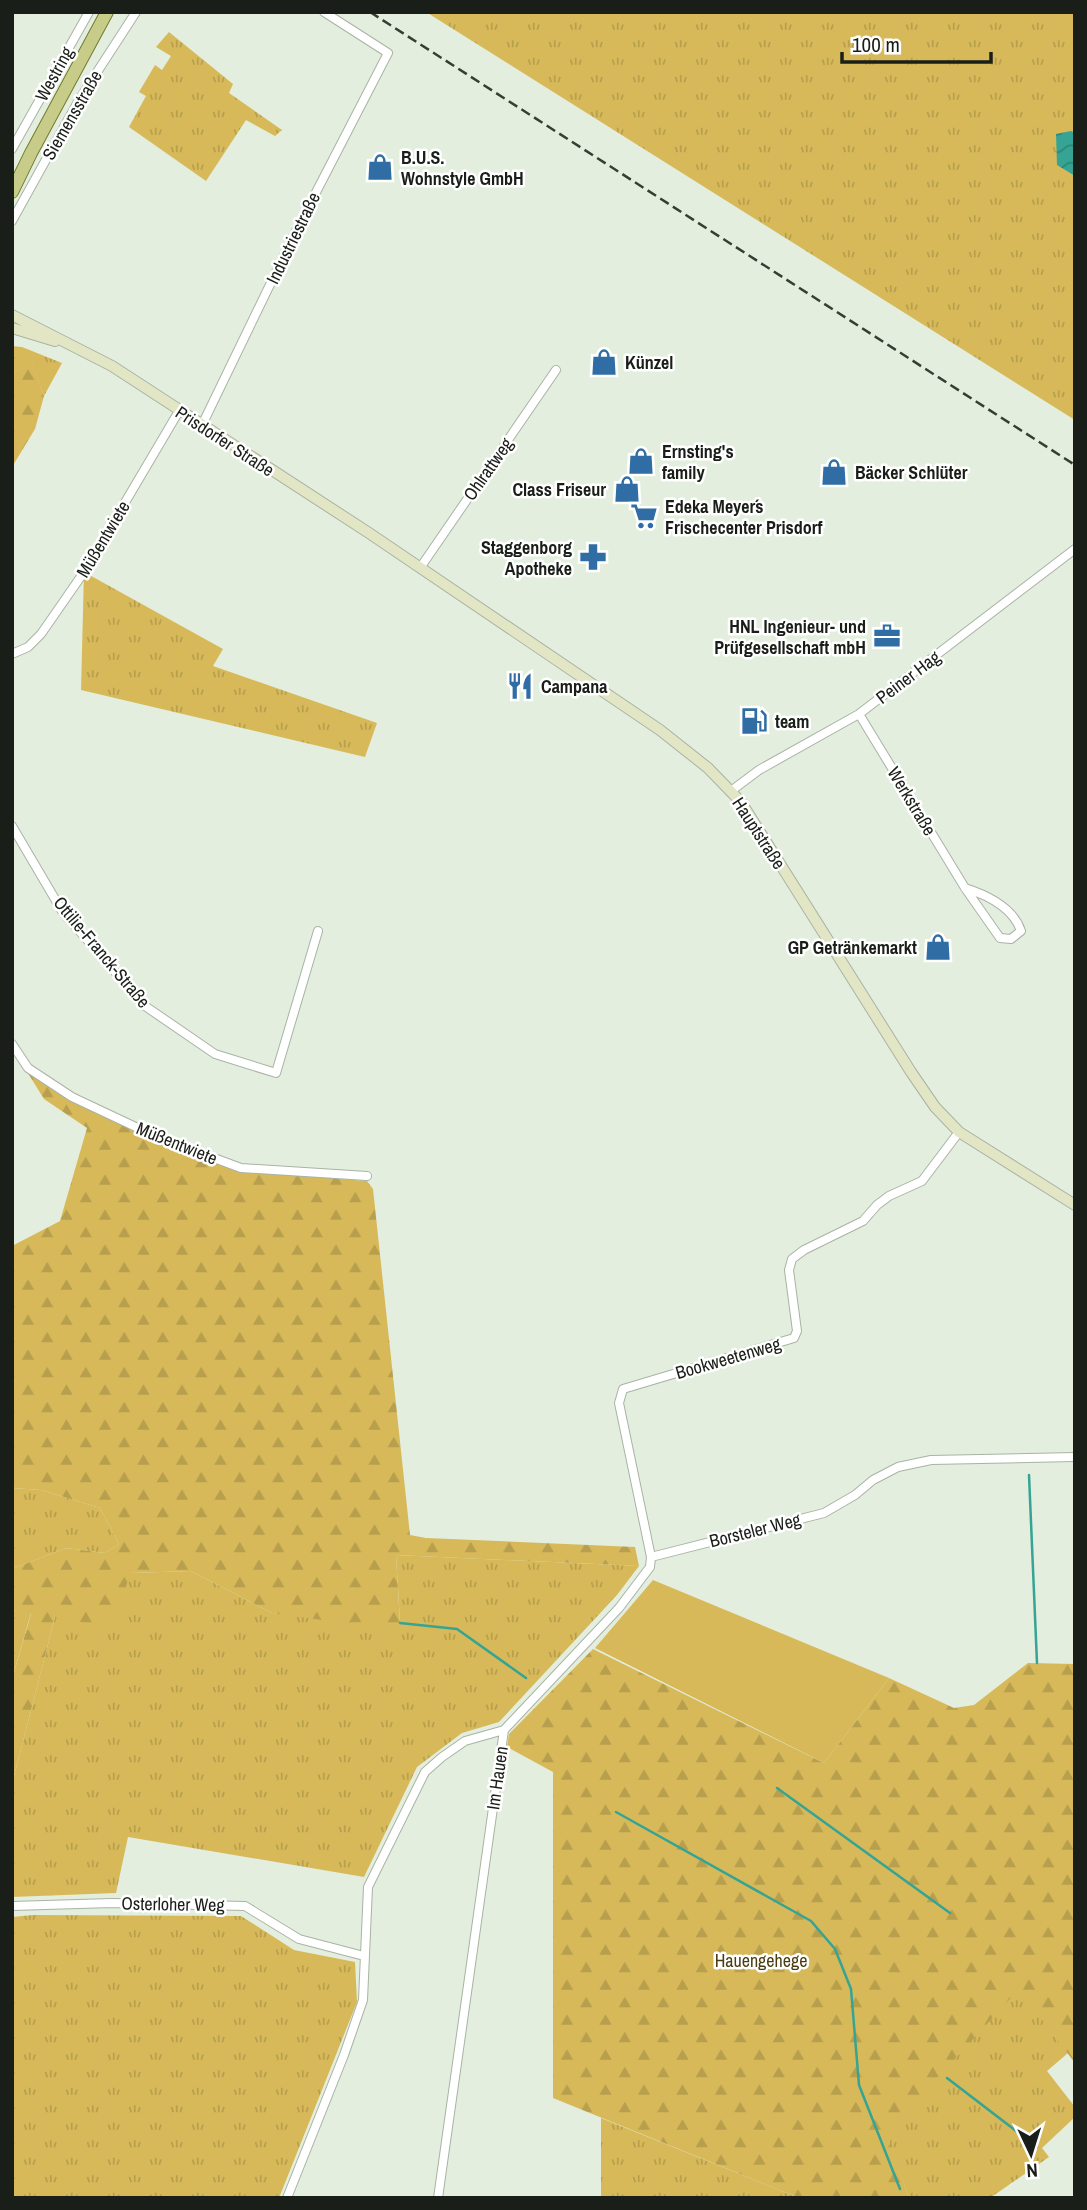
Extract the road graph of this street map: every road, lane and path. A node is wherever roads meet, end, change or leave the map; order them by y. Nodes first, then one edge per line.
1 (89, 12) edge
2 (107, 12) edge
3 (136, 12) edge
4 (324, 12) edge
5 (13, 147) edge
6 (31, 153) junction
7 (12, 178) edge
8 (12, 192) edge
9 (12, 220) edge
10 (12, 315) edge
11 (12, 328) edge
12 (81, 349) junction
13 (556, 370) dead end
14 (179, 411) junction
15 (202, 425) junction
16 (369, 533) joint
17 (1075, 549) edge
18 (420, 568) junction
19 (12, 654) edge
20 (859, 714) junction
21 (731, 791) junction
22 (12, 825) edge
23 (965, 888) junction
24 (318, 930) dead end
25 (12, 1044) edge
26 (959, 1132) junction
27 (367, 1176) dead end
28 (1075, 1205) edge
29 (1075, 1457) edge
30 (651, 1557) junction
31 (504, 1730) junction
32 (12, 1906) edge
33 (364, 1956) junction
34 (287, 2198) edge
35 (438, 2198) edge

1 - 5 street, Siemensstraße
2 - 6 main road, Westring
3 - 9 street, Siemensstraße
4 - 15 street, Industriestraße
6 - 7 main road, Westring
6 - 8 main road, Westring
10 - 12 main road, Prisdorfer Straße
11 - 12 main road, Prisdorfer Straße
12 - 14 main road, Prisdorfer Straße
13 - 18 street, Ohlrattweg
14 - 15 main road, Prisdorfer Straße
14 - 19 street, Müßentwiete
15 - 16 main road, Prisdorfer Straße
16 - 18 main road, Hauptstraße
17 - 20 street, Peiner Hag
18 - 21 main road, Hauptstraße
20 - 21 street, Peiner Hag
20 - 23 street, Werkstraße
21 - 26 main road, Hauptstraße
22 - 24 street, Ottilie-Franck-Straße
23 - 23 street, Werkstraße
25 - 27 street, Müßentwiete
26 - 28 main road, Hauptstraße
26 - 30 street, Bookweetenweg
29 - 30 street, Borsteler Weg
30 - 31 street
31 - 33 street, Im Hauen
31 - 35 street, Im Hauen
32 - 33 street, Osterloher Weg
33 - 34 street, Im Hauen

